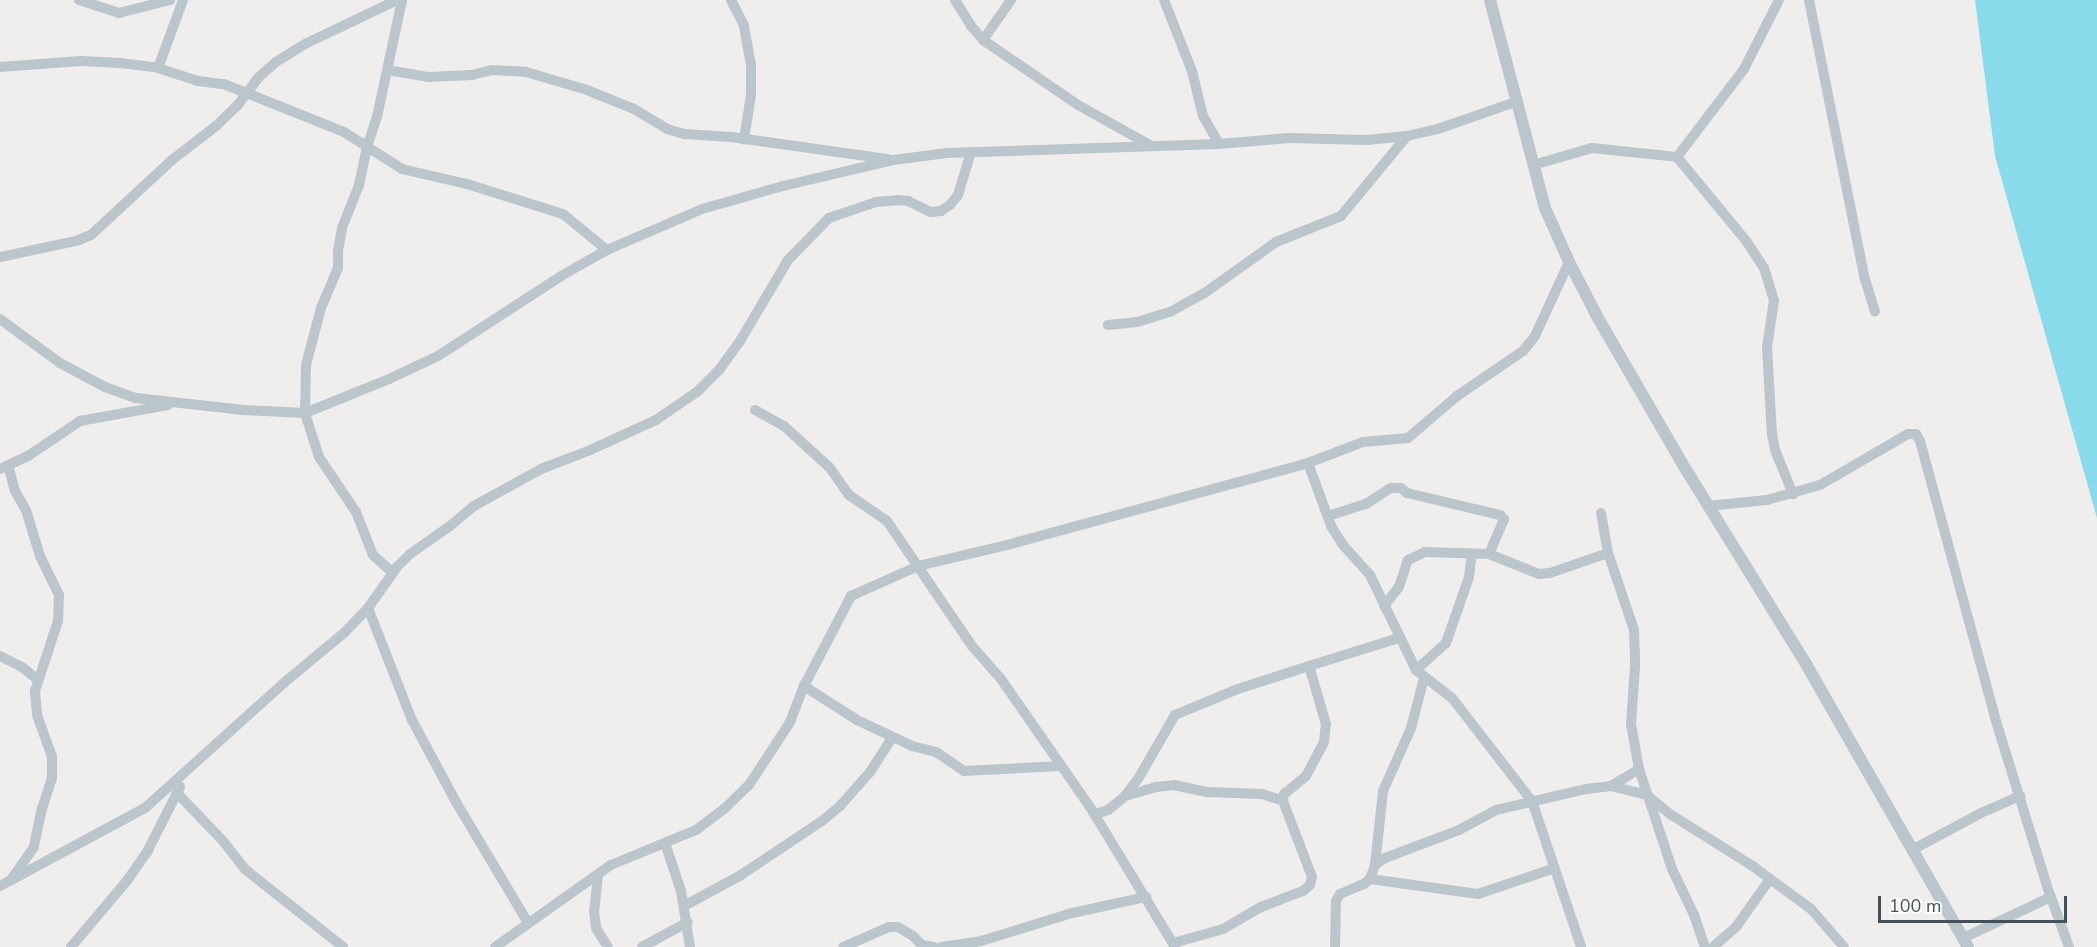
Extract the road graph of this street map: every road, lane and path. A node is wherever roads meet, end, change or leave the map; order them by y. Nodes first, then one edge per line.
1 (79, 0) edge
2 (170, 0) edge
3 (183, 0) edge
4 (397, 0) edge
5 (402, 0) edge
6 (731, 0) edge
7 (955, 0) edge
8 (1011, 0) edge
9 (1164, 0) edge
10 (1490, 0) edge
11 (1779, 0) edge
12 (1809, 0) edge
13 (982, 40) junction
14 (0, 67) edge
15 (158, 68) junction
16 (387, 70) junction
17 (248, 93) junction
18 (1515, 102) junction
19 (1407, 136) junction
20 (744, 139) junction
21 (1219, 144) junction
22 (367, 147) junction
23 (1153, 147) junction
24 (971, 152) junction
25 (1677, 157) junction
26 (894, 160) junction
27 (1533, 165) junction
28 (607, 250) junction
29 (0, 257) edge
30 (1569, 262) junction
31 (1875, 311) dead end
32 (0, 319) edge
33 (1108, 325) dead end
34 (174, 404) junction
35 (755, 410) dead end
36 (305, 413) junction
37 (1308, 463) junction
38 (4, 467) edge
39 (1793, 494) junction
40 (1708, 506) junction
41 (1601, 513) dead end
42 (1328, 516) junction
43 (1608, 553) junction
44 (1472, 554) junction
45 (1489, 554) junction
46 (918, 566) junction
47 (393, 573) junction
48 (1384, 606) junction
49 (368, 608) junction
50 (1399, 638) junction
51 (0, 656) edge
52 (1309, 666) junction
53 (1420, 674) junction
54 (37, 679) junction
55 (804, 686) junction
56 (892, 738) junction
57 (1061, 766) junction
58 (1639, 769) junction
59 (188, 770) junction
60 (1611, 786) junction
61 (177, 793) junction
62 (1647, 795) junction
63 (1125, 796) junction
64 (2020, 796) junction
65 (1282, 801) junction
66 (1532, 801) junction
67 (1095, 814) junction
68 (665, 843) junction
69 (1912, 850) junction
70 (1375, 865) junction
71 (1555, 867) junction
72 (598, 875) junction
73 (1370, 879) junction
74 (1770, 879) junction
75 (5, 884) edge
76 (1146, 897) junction
77 (2051, 897) junction
78 (684, 906) junction
79 (688, 922) junction
80 (528, 923) junction
81 (1966, 943) edge
82 (1174, 945) edge
83 (71, 947) edge
84 (343, 947) edge
85 (495, 947) edge
86 (608, 947) edge
87 (642, 947) edge
88 (690, 947) edge
89 (843, 947) edge
90 (934, 947) edge
91 (941, 947) edge
92 (1335, 947) edge
93 (1581, 947) edge
94 (1705, 947) edge
95 (1713, 947) edge
96 (1844, 947) edge
97 (2069, 947) edge

1 - 2 street
3 - 15 street
4 - 17 street
5 - 16 street
6 - 20 street
7 - 13 street
8 - 13 street
9 - 21 street
10 - 18 street
11 - 25 street
12 - 31 street
13 - 23 street
14 - 15 street
15 - 17 street
16 - 20 street
16 - 22 street
17 - 22 street
17 - 29 street
18 - 19 street
18 - 27 street
19 - 21 street
19 - 33 street
20 - 26 street
21 - 23 street
22 - 28 street
22 - 36 street
23 - 24 street
24 - 26 street
24 - 47 street
25 - 27 street
25 - 39 street
26 - 28 street
27 - 30 street
28 - 36 street
30 - 37 street
30 - 40 street
32 - 34 street
34 - 36 street
34 - 38 street
35 - 46 street
36 - 47 street
37 - 42 street
37 - 46 street
38 - 54 street
39 - 40 street
39 - 64 street
40 - 69 street
41 - 43 street
42 - 45 street
42 - 48 street
43 - 45 street
43 - 58 street
44 - 45 street
44 - 48 street
44 - 53 street
46 - 55 street
46 - 57 street
47 - 49 street
48 - 50 street
49 - 59 street
49 - 80 street
50 - 52 street
50 - 53 street
51 - 54 street
52 - 63 street
52 - 65 street
53 - 66 street
53 - 70 street
54 - 75 street
55 - 56 street
55 - 68 street
56 - 57 street
56 - 78 street
57 - 67 street
58 - 60 street
58 - 62 street
59 - 61 street
59 - 75 street
60 - 62 street
60 - 66 street
61 - 83 street
61 - 84 street
62 - 74 street
62 - 94 street
63 - 65 street
63 - 67 street
64 - 69 street
64 - 77 street
65 - 82 street
66 - 70 street
66 - 71 street
67 - 76 street
68 - 72 street
68 - 78 street
69 - 81 street
70 - 73 street
71 - 73 street
71 - 93 street
72 - 80 street
72 - 86 street
73 - 92 street
74 - 95 street
74 - 96 street
76 - 82 street
76 - 91 street
77 - 81 street
77 - 97 street
78 - 79 street
79 - 87 street
79 - 88 street
80 - 85 street
89 - 90 street

